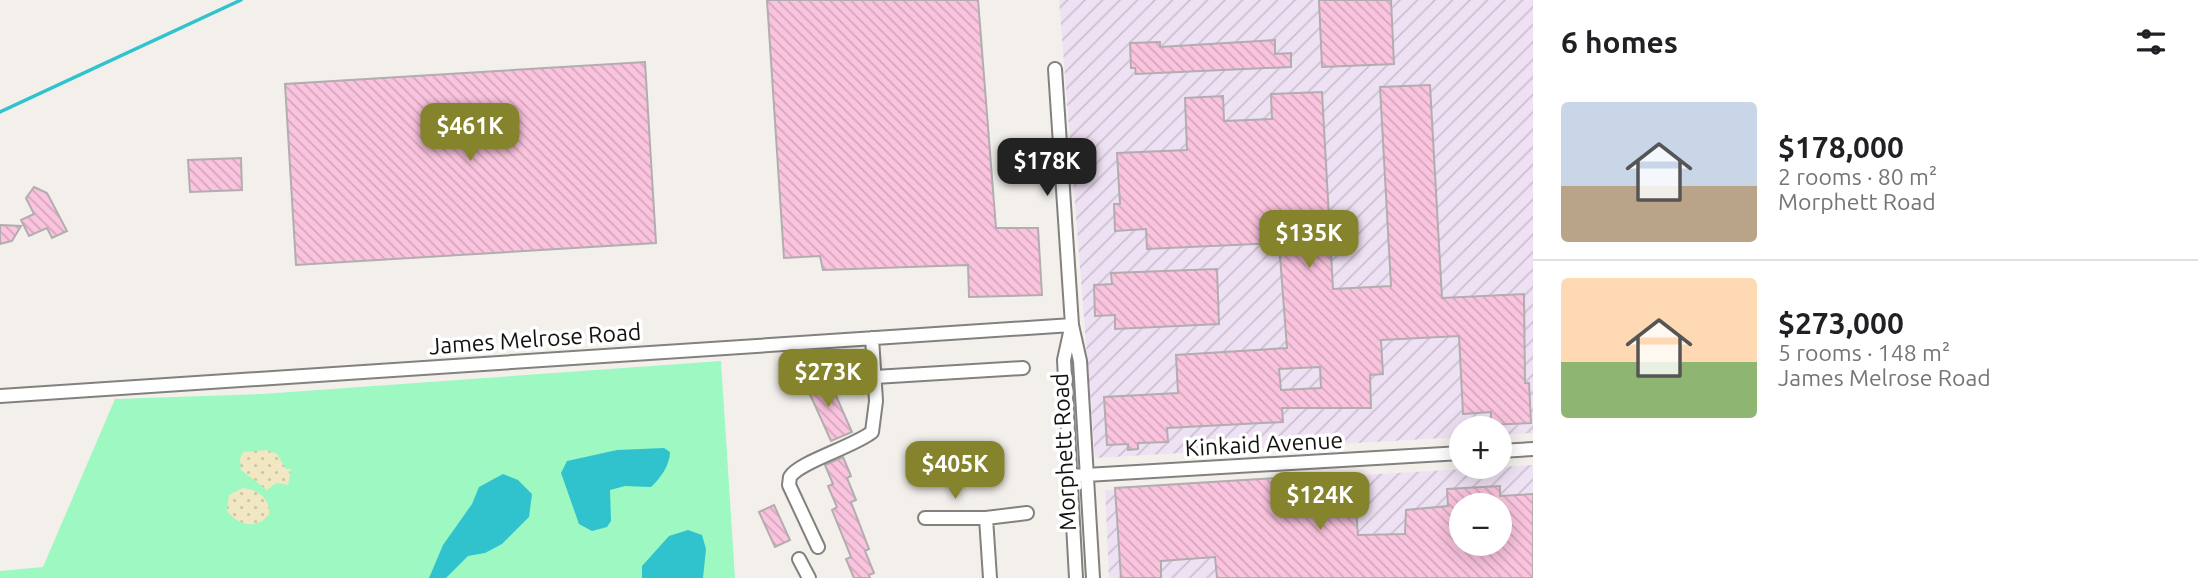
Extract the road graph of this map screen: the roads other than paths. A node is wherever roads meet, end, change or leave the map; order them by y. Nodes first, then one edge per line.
1 (1055, 69) dead end
2 (1072, 325) junction
3 (872, 338) junction
4 (1023, 368) dead end
5 (875, 377) junction
6 (0, 396) edge
7 (1533, 449) edge
8 (1512, 450) edge
9 (1449, 454) edge
10 (1087, 475) junction
11 (1069, 476) junction
12 (1027, 513) dead end
13 (925, 518) dead end
14 (986, 519) junction
15 (818, 547) dead end
16 (799, 559) dead end
17 (809, 578) edge
18 (990, 578) edge
19 (1076, 578) edge
20 (1093, 578) edge

1 - 2 street, Morphett Road
2 - 3 street, James Melrose Road
2 - 10 street, Morphett Road
2 - 11 street, Morphett Road
3 - 5 street
3 - 6 street, James Melrose Road
4 - 5 street
5 - 15 street
7 - 8 street
9 - 10 street, Kinkaid Avenue
10 - 11 street, Kinkaid Avenue
10 - 20 street, Morphett Road
11 - 19 street, Morphett Road
12 - 14 street
13 - 14 street
14 - 18 street
16 - 17 street

